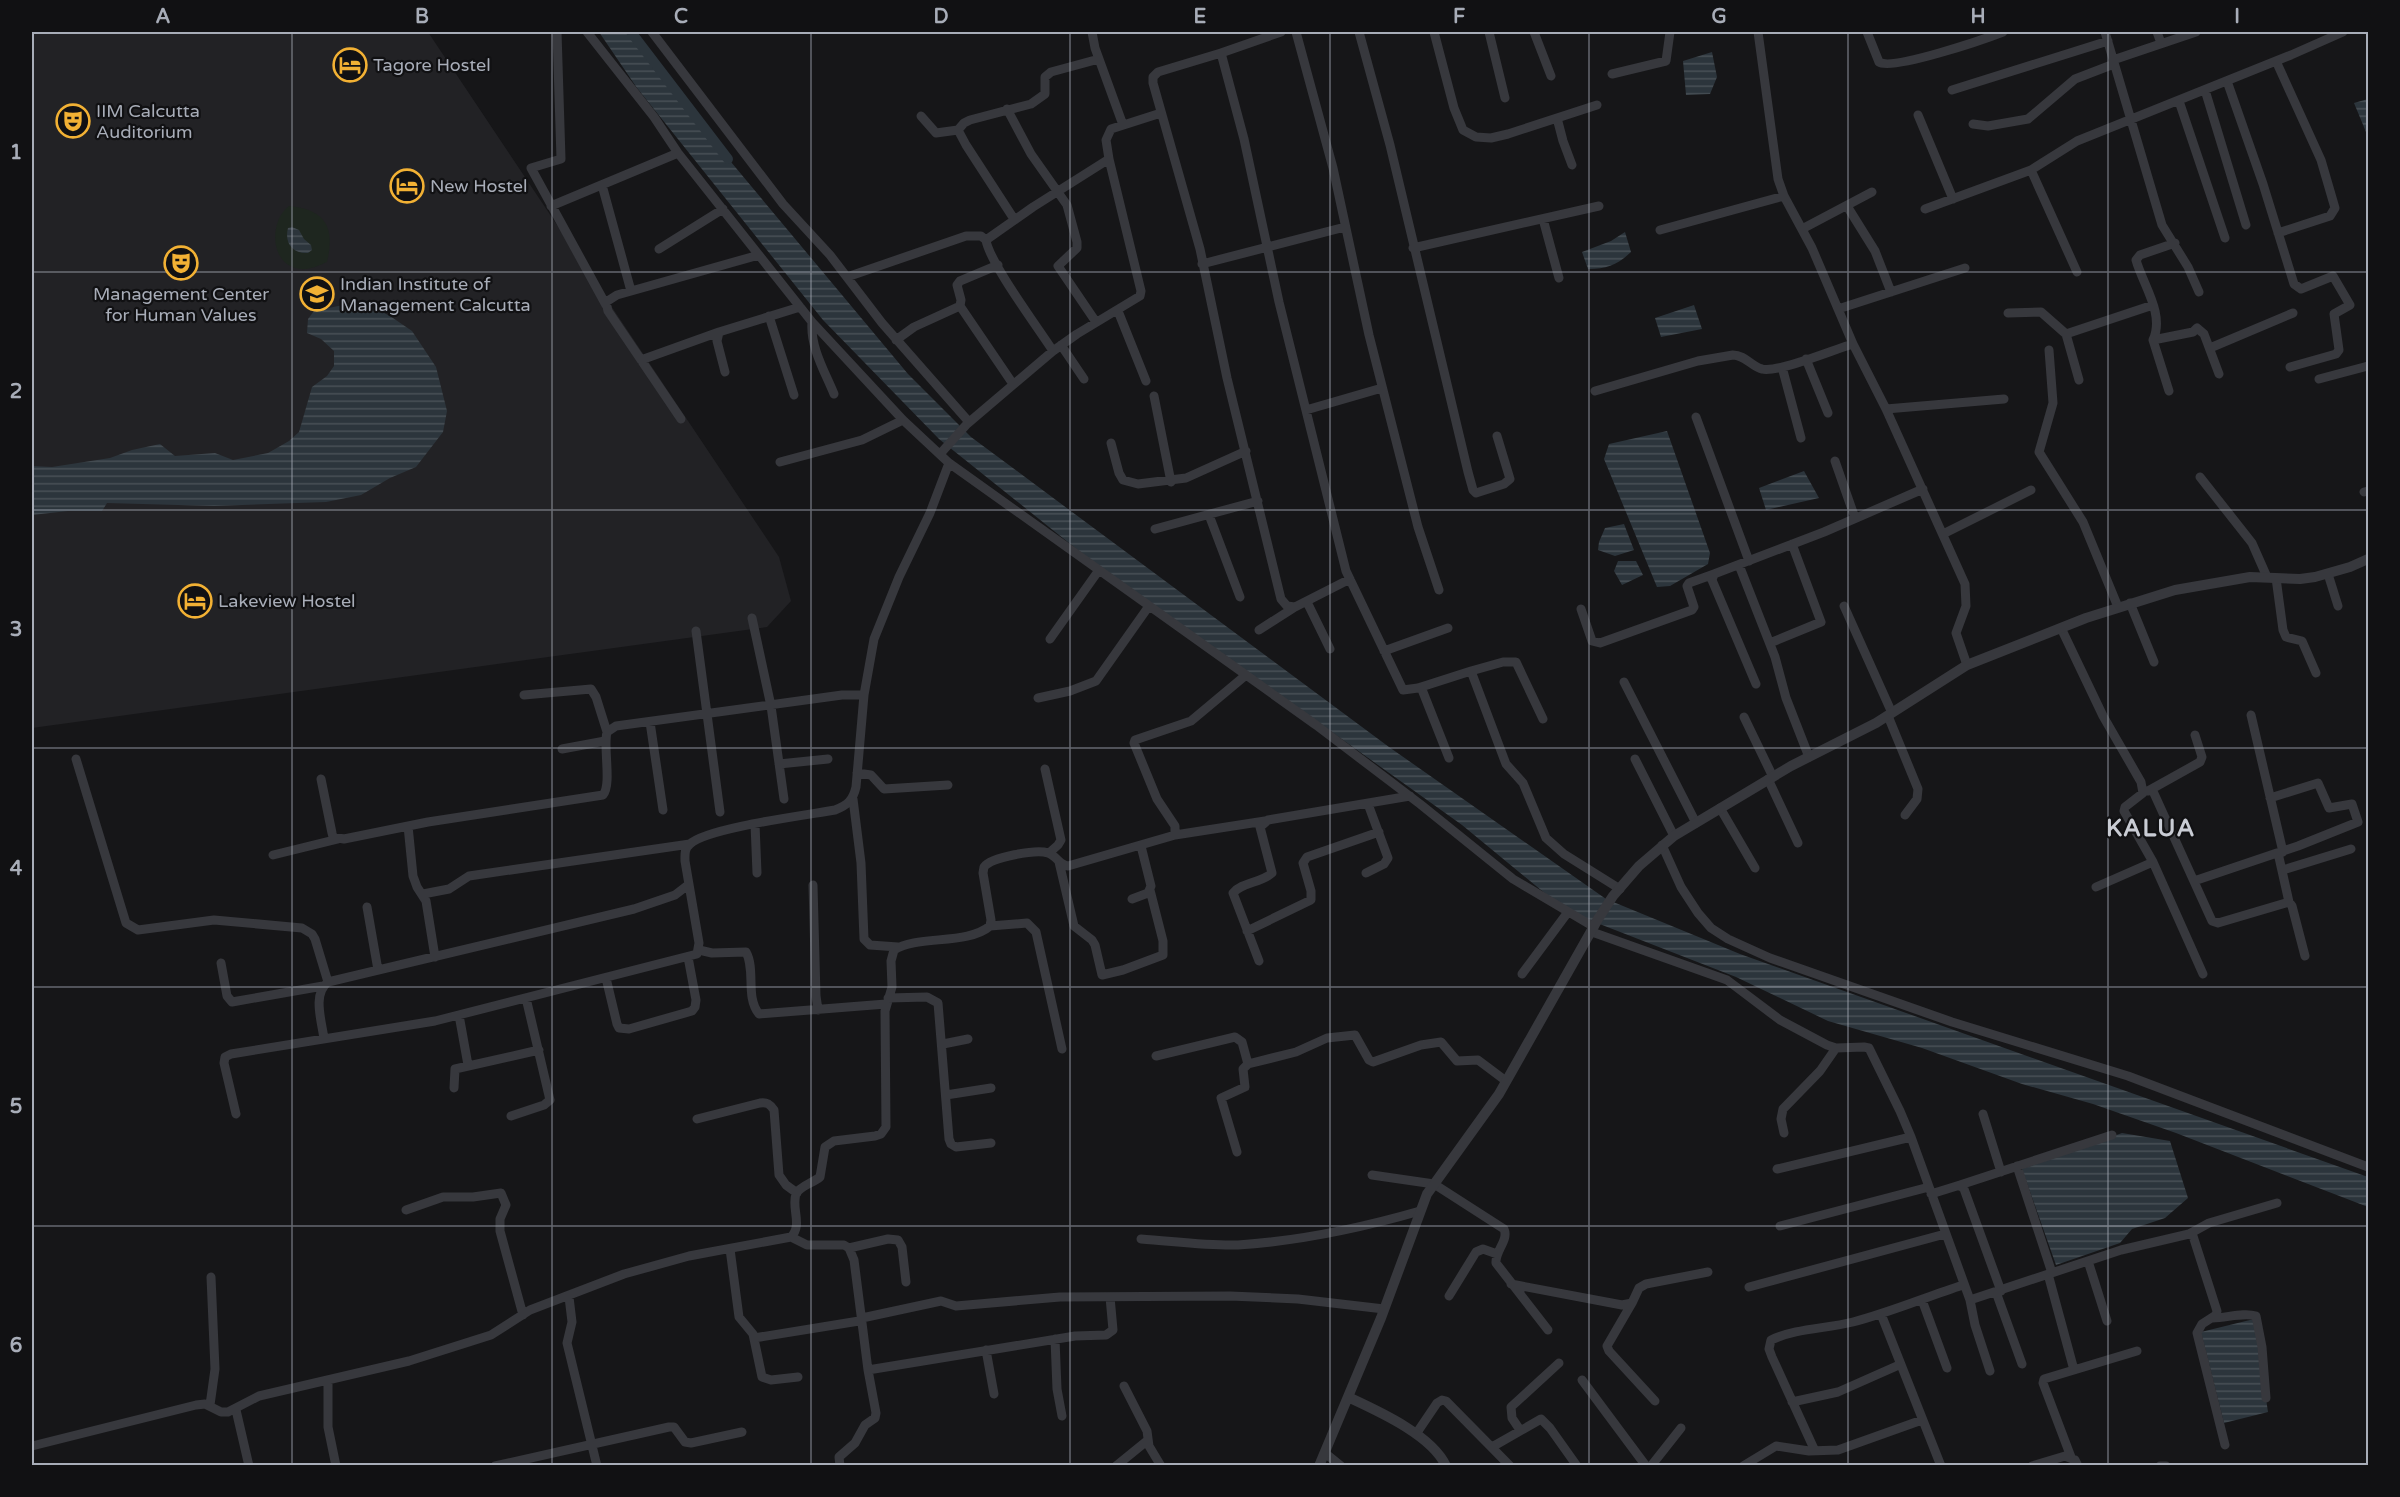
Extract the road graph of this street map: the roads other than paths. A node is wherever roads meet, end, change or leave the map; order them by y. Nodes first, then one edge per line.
1 (557, 32) edge
2 (587, 32) edge
3 (652, 32) edge
4 (1092, 32) edge
5 (1281, 32) edge
6 (1296, 32) edge
7 (1359, 32) edge
8 (1434, 32) edge
9 (1489, 32) edge
10 (1534, 32) edge
11 (1670, 32) edge
12 (1758, 32) edge
13 (1867, 32) edge
14 (2002, 32) edge
15 (2157, 32) edge
16 (2196, 32) edge
17 (2343, 32) edge
18 (2106, 36) edge
19 (2161, 43) junction
20 (1221, 53) junction
21 (1099, 59) junction
22 (2276, 61) junction
23 (2113, 62) junction
24 (1612, 74) dead end
25 (1551, 76) dead end
26 (2227, 81) junction
27 (1953, 90) dead end
28 (2205, 90) junction
29 (1505, 98) dead end
30 (2179, 100) junction
31 (1597, 105) dead end
32 (1007, 109) junction
33 (1161, 113) junction
34 (1918, 115) dead end
35 (921, 116) dead end
36 (1557, 118) junction
37 (2131, 120) junction
38 (1973, 124) dead end
39 (1123, 125) junction
40 (958, 130) junction
41 (678, 153) junction
42 (1109, 159) junction
43 (1572, 165) dead end
44 (2031, 170) junction
45 (602, 185) junction
46 (1057, 192) junction
47 (1872, 192) dead end
48 (1784, 196) junction
49 (1953, 199) junction
50 (551, 206) junction
51 (1599, 206) dead end
52 (1847, 206) junction
53 (723, 208) junction
54 (1925, 209) dead end
55 (1014, 219) junction
56 (1544, 219) junction
57 (2246, 225) dead end
58 (1346, 227) junction
59 (1802, 229) junction
60 (1660, 230) dead end
61 (2278, 233) junction
62 (2225, 238) dead end
63 (987, 240) junction
64 (2175, 243) junction
65 (1268, 247) junction
66 (1413, 248) junction
67 (659, 249) dead end
68 (759, 255) junction
69 (1202, 264) junction
70 (998, 265) junction
71 (1965, 268) dead end
72 (2077, 272) dead end
73 (847, 277) junction
74 (1559, 278) dead end
75 (631, 291) junction
76 (1891, 292) junction
77 (2199, 292) dead end
78 (606, 305) junction
79 (2153, 305) junction
80 (960, 306) junction
81 (800, 307) junction
82 (1838, 309) junction
83 (1118, 311) junction
84 (2008, 313) dead end
85 (2293, 314) dead end
86 (769, 316) junction
87 (812, 322) junction
88 (1096, 322) junction
89 (719, 332) junction
90 (2066, 334) junction
91 (896, 340) junction
92 (2152, 340) junction
93 (1853, 344) junction
94 (1057, 348) junction
95 (2210, 348) junction
96 (2049, 350) dead end
97 (1806, 359) junction
98 (641, 360) junction
99 (2368, 366) edge
100 (1782, 367) junction
101 (2290, 368) dead end
102 (725, 372) dead end
103 (2219, 374) dead end
104 (1084, 379) dead end
105 (2319, 379) dead end
106 (2079, 380) dead end
107 (1146, 381) dead end
108 (1013, 384) junction
109 (1382, 388) junction
110 (1596, 391) dead end
111 (2169, 391) dead end
112 (834, 394) dead end
113 (794, 395) dead end
114 (1154, 396) dead end
115 (2004, 399) dead end
116 (1886, 409) junction
117 (1306, 410) junction
118 (1828, 413) dead end
119 (1696, 417) dead end
120 (681, 419) dead end
121 (903, 420) junction
122 (968, 423) junction
123 (1497, 436) dead end
124 (1801, 438) dead end
125 (1111, 443) dead end
126 (942, 451) junction
127 (1246, 451) junction
128 (1835, 461) dead end
129 (780, 462) dead end
130 (949, 463) junction
131 (2200, 477) dead end
132 (1171, 482) junction
133 (1923, 489) junction
134 (2031, 490) dead end
135 (1258, 501) junction
136 (1209, 515) junction
137 (1856, 518) junction
138 (1155, 529) dead end
139 (1943, 534) junction
140 (1792, 544) junction
141 (2368, 559) edge
142 (1749, 561) junction
143 (1739, 565) junction
144 (1099, 570) junction
145 (1714, 574) junction
146 (2328, 574) junction
147 (2271, 577) junction
148 (1350, 579) junction
149 (1439, 590) dead end
150 (1240, 597) dead end
151 (1307, 602) junction
152 (2130, 603) junction
153 (1149, 606) junction
154 (1844, 606) dead end
155 (2338, 606) dead end
156 (1295, 607) junction
157 (2118, 607) junction
158 (1581, 609) dead end
159 (752, 618) dead end
160 (1448, 628) dead end
161 (2061, 628) junction
162 (1259, 630) dead end
163 (696, 631) dead end
164 (1050, 639) dead end
165 (1770, 643) junction
166 (1330, 649) dead end
167 (1384, 651) junction
168 (2154, 662) dead end
169 (1967, 665) junction
170 (1471, 671) junction
171 (2316, 674) dead end
172 (1246, 675) junction
173 (1624, 682) dead end
174 (1756, 684) dead end
175 (1421, 687) junction
176 (524, 695) dead end
177 (864, 695) junction
178 (1038, 698) dead end
179 (771, 706) junction
180 (707, 714) junction
181 (1890, 714) junction
182 (2251, 715) dead end
183 (1744, 717) dead end
184 (1543, 719) dead end
185 (650, 722) junction
186 (2195, 735) dead end
187 (606, 736) junction
188 (562, 749) dead end
189 (1809, 756) junction
190 (1449, 758) dead end
191 (76, 759) dead end
192 (828, 759) dead end
193 (1635, 759) dead end
194 (779, 764) junction
195 (1045, 770) dead end
196 (857, 773) junction
197 (1771, 778) junction
198 (321, 779) dead end
199 (948, 785) dead end
200 (2147, 791) junction
201 (1410, 796) junction
202 (2270, 798) junction
203 (784, 799) dead end
204 (853, 799) junction
205 (1368, 804) junction
206 (1720, 808) junction
207 (663, 810) dead end
208 (720, 812) dead end
209 (1905, 815) dead end
210 (1265, 821) junction
211 (1696, 823) junction
212 (755, 824) junction
213 (408, 826) junction
214 (1379, 832) junction
215 (1175, 835) junction
216 (1674, 836) junction
217 (338, 839) junction
218 (1798, 843) dead end
219 (690, 844) junction
220 (1662, 845) junction
221 (1141, 846) junction
222 (2351, 849) dead end
223 (2280, 852) junction
224 (1049, 853) junction
225 (273, 855) dead end
226 (1059, 862) junction
227 (2153, 862) junction
228 (1755, 868) dead end
229 (2283, 870) junction
230 (757, 873) dead end
231 (1366, 873) dead end
232 (2194, 881) junction
233 (688, 885) junction
234 (813, 885) dead end
235 (2096, 887) dead end
236 (1150, 890) junction
237 (1616, 892) junction
238 (423, 894) junction
239 (1132, 899) dead end
240 (2289, 902) junction
241 (367, 907) dead end
242 (1568, 912) junction
243 (990, 926) junction
244 (1595, 926) junction
245 (1247, 931) junction
246 (898, 947) junction
247 (699, 950) junction
248 (2305, 956) dead end
249 (435, 957) junction
250 (688, 957) junction
251 (1259, 961) dead end
252 (221, 963) dead end
253 (378, 970) junction
254 (1522, 974) dead end
255 (2203, 974) dead end
256 (606, 978) junction
257 (325, 984) junction
258 (526, 998) junction
259 (887, 1001) junction
260 (818, 1010) junction
261 (459, 1015) junction
262 (968, 1039) dead end
263 (324, 1040) junction
264 (943, 1044) junction
265 (1836, 1048) junction
266 (1062, 1049) dead end
267 (538, 1050) junction
268 (1156, 1056) dead end
269 (1248, 1064) junction
270 (468, 1065) junction
271 (1506, 1081) junction
272 (454, 1088) dead end
273 (991, 1088) dead end
274 (946, 1095) junction
275 (236, 1114) dead end
276 (1983, 1114) dead end
277 (511, 1116) dead end
278 (697, 1119) dead end
279 (1784, 1133) dead end
280 (2112, 1135) dead end
281 (1911, 1137) junction
282 (991, 1143) dead end
283 (1237, 1152) dead end
284 (2017, 1166) junction
285 (2368, 1167) edge
286 (1777, 1169) dead end
287 (2001, 1172) junction
288 (1372, 1175) dead end
289 (1434, 1184) junction
290 (1960, 1185) junction
291 (1930, 1190) junction
292 (797, 1193) junction
293 (2277, 1203) dead end
294 (406, 1210) dead end
295 (1420, 1211) junction
296 (1780, 1226) dead end
297 (1945, 1234) junction
298 (2189, 1234) junction
299 (791, 1237) junction
300 (1141, 1239) dead end
301 (849, 1248) junction
302 (729, 1249) junction
303 (1497, 1254) junction
304 (2088, 1261) junction
305 (1708, 1272) dead end
306 (2050, 1273) junction
307 (211, 1277) dead end
308 (906, 1282) dead end
309 (1511, 1284) junction
310 (1963, 1285) junction
311 (1749, 1287) dead end
312 (1999, 1292) junction
313 (1449, 1296) dead end
314 (569, 1297) junction
315 (1110, 1297) junction
316 (1922, 1300) junction
317 (1970, 1300) junction
318 (1632, 1303) junction
319 (1384, 1309) junction
320 (1881, 1314) junction
321 (523, 1315) junction
322 (862, 1318) junction
323 (2213, 1318) junction
324 (2107, 1321) dead end
325 (1548, 1330) dead end
326 (754, 1338) junction
327 (1055, 1339) junction
328 (986, 1350) junction
329 (2137, 1351) dead end
330 (1559, 1363) dead end
331 (2022, 1364) dead end
332 (1899, 1365) junction
333 (1947, 1368) dead end
334 (868, 1370) junction
335 (2074, 1370) junction
336 (1990, 1371) dead end
337 (798, 1377) dead end
338 (328, 1380) junction
339 (1582, 1380) dead end
340 (1124, 1386) dead end
341 (994, 1394) dead end
342 (1348, 1397) junction
343 (2266, 1398) dead end
344 (1655, 1401) dead end
345 (1792, 1402) junction
346 (210, 1405) junction
347 (236, 1410) junction
348 (1062, 1416) dead end
349 (1922, 1420) junction
350 (1681, 1428) dead end
351 (1520, 1430) junction
352 (742, 1432) dead end
353 (1416, 1434) junction
354 (1148, 1440) junction
355 (591, 1442) junction
356 (2224, 1444) dead end
357 (32, 1446) edge
358 (1492, 1447) junction
359 (1815, 1451) junction
360 (1325, 1453) junction
361 (2071, 1457) junction
362 (249, 1466) edge
363 (336, 1466) edge
364 (495, 1466) edge
365 (597, 1466) edge
366 (840, 1466) edge
367 (1116, 1466) edge
368 (1161, 1466) edge
369 (1319, 1466) edge
370 (1341, 1466) edge
371 (1446, 1466) edge
372 (1510, 1466) edge
373 (1577, 1466) edge
374 (1646, 1466) edge
375 (1651, 1466) edge
376 (1743, 1466) edge
377 (1941, 1466) edge
378 (2032, 1466) edge
379 (2078, 1466) edge
380 (2160, 1466) edge
381 (2166, 1466) edge

1 - 50 street
2 - 41 street
3 - 73 street
4 - 21 street
5 - 20 street
6 - 58 street
7 - 66 street
8 - 36 street
9 - 29 street
10 - 25 street
11 - 24 street
12 - 48 street
13 - 14 street
15 - 19 street
16 - 19 street
17 - 22 street
18 - 23 street
18 - 27 street
19 - 23 street
20 - 33 street
20 - 65 street
21 - 32 street
21 - 39 street
22 - 26 street
22 - 61 street
23 - 37 street
23 - 38 street
26 - 28 street
26 - 61 street
28 - 30 street
28 - 57 street
30 - 37 street
30 - 62 street
31 - 36 street
32 - 40 street
32 - 46 street
33 - 39 street
33 - 69 street
34 - 49 street
35 - 40 street
36 - 43 street
37 - 44 street
37 - 64 street
39 - 42 street
40 - 55 street
41 - 45 street
41 - 53 street
42 - 46 street
42 - 83 street
44 - 49 street
44 - 72 street
45 - 50 street
45 - 75 street
46 - 55 street
46 - 88 street
47 - 52 street
48 - 59 street
48 - 60 street
49 - 54 street
50 - 78 street
51 - 56 street
52 - 59 street
52 - 76 street
53 - 67 street
53 - 68 street
55 - 63 street
56 - 66 street
56 - 74 street
58 - 65 street
58 - 109 street
59 - 82 street
61 - 101 street
63 - 70 street
63 - 73 street
64 - 77 street
64 - 79 street
65 - 69 street
65 - 117 street
66 - 123 street
68 - 75 street
68 - 81 street
69 - 127 street
70 - 80 street
70 - 94 street
71 - 76 street
73 - 91 street
75 - 78 street
76 - 82 street
78 - 98 street
79 - 90 street
79 - 92 street
80 - 91 street
80 - 108 street
81 - 86 street
81 - 87 street
82 - 93 street
83 - 88 street
83 - 107 street
84 - 90 street
85 - 95 street
86 - 89 street
86 - 113 street
87 - 112 street
87 - 121 street
88 - 94 street
89 - 98 street
89 - 102 street
90 - 106 street
91 - 122 street
92 - 95 street
92 - 111 street
93 - 97 street
93 - 116 street
94 - 104 street
94 - 108 street
95 - 103 street
96 - 157 street
97 - 100 street
97 - 118 street
98 - 120 street
99 - 105 street
100 - 110 street
100 - 124 street
108 - 122 street
109 - 117 street
109 - 149 street
114 - 132 street
115 - 116 street
116 - 133 street
117 - 148 street
119 - 142 street
121 - 126 street
121 - 129 street
122 - 126 street
125 - 132 street
126 - 130 street
127 - 132 street
127 - 135 street
128 - 137 street
130 - 144 street
130 - 177 street
131 - 147 street
133 - 137 street
133 - 139 street
134 - 139 street
135 - 136 street
135 - 156 street
136 - 138 street
136 - 150 street
137 - 140 street
139 - 169 street
140 - 142 street
140 - 165 street
141 - 146 street
142 - 143 street
143 - 145 street
143 - 165 street
144 - 153 street
144 - 164 street
145 - 158 street
145 - 174 street
146 - 147 street
146 - 155 street
147 - 152 street
147 - 171 street
148 - 151 street
148 - 167 street
151 - 156 street
151 - 166 street
152 - 157 street
152 - 168 street
153 - 172 street
153 - 178 street
154 - 181 street
156 - 162 street
157 - 161 street
159 - 179 street
160 - 167 street
161 - 169 street
161 - 200 street
163 - 180 street
165 - 189 street
167 - 175 street
169 - 181 street
170 - 175 street
170 - 184 street
170 - 237 street
172 - 201 street
172 - 215 street
173 - 211 street
175 - 190 street
176 - 187 street
177 - 179 street
177 - 196 street
179 - 180 street
179 - 194 street
180 - 185 street
180 - 208 street
181 - 189 street
181 - 209 street
182 - 202 street
183 - 197 street
185 - 187 street
185 - 207 street
186 - 200 street
187 - 188 street
187 - 213 street
189 - 197 street
191 - 257 street
192 - 194 street
193 - 216 street
194 - 203 street
195 - 224 street
196 - 199 street
196 - 204 street
197 - 206 street
197 - 218 street
198 - 217 street
200 - 227 street
200 - 232 street
201 - 205 street
201 - 242 street
202 - 223 street
202 - 223 street
204 - 212 street
204 - 246 street
205 - 210 street
205 - 214 street
206 - 211 street
206 - 228 street
210 - 215 street
210 - 245 street
211 - 216 street
212 - 219 street
212 - 230 street
213 - 217 street
213 - 238 street
214 - 231 street
214 - 245 street
215 - 221 street
216 - 220 street
217 - 225 street
219 - 233 street
219 - 238 street
220 - 237 street
220 - 285 street
221 - 226 street
221 - 236 street
222 - 229 street
223 - 229 street
223 - 232 street
224 - 226 street
224 - 243 street
226 - 236 street
227 - 235 street
227 - 255 street
229 - 240 street
232 - 240 street
233 - 247 street
233 - 249 street
234 - 260 street
236 - 239 street
237 - 244 street
238 - 249 street
240 - 248 street
241 - 253 street
242 - 244 street
242 - 254 street
243 - 246 street
243 - 266 street
244 - 265 street
244 - 271 street
245 - 251 street
246 - 259 street
247 - 250 street
247 - 260 street
249 - 253 street
250 - 256 street
250 - 256 street
252 - 257 street
253 - 257 street
256 - 258 street
257 - 263 street
258 - 261 street
258 - 267 street
259 - 260 street
259 - 264 street
259 - 292 street
261 - 263 street
261 - 270 street
262 - 264 street
263 - 275 street
264 - 274 street
265 - 279 street
265 - 281 street
267 - 270 street
267 - 277 street
268 - 269 street
269 - 271 street
269 - 283 street
270 - 272 street
271 - 289 street
273 - 274 street
274 - 282 street
276 - 287 street
278 - 292 street
280 - 284 street
281 - 286 street
281 - 291 street
284 - 287 street
284 - 306 street
287 - 290 street
288 - 289 street
289 - 295 street
289 - 303 street
290 - 291 street
290 - 312 street
291 - 296 street
291 - 297 street
292 - 299 street
293 - 298 street
294 - 321 street
295 - 300 street
295 - 319 street
297 - 310 street
297 - 311 street
298 - 304 street
298 - 323 street
299 - 301 street
299 - 302 street
301 - 308 street
301 - 322 street
302 - 314 street
302 - 326 street
303 - 309 street
303 - 313 street
304 - 306 street
304 - 324 street
305 - 318 street
306 - 312 street
306 - 335 street
307 - 346 street
309 - 318 street
309 - 325 street
310 - 316 street
310 - 317 street
312 - 317 street
312 - 331 street
314 - 321 street
314 - 355 street
315 - 319 street
315 - 322 street
315 - 327 street
316 - 320 street
316 - 333 street
317 - 336 street
318 - 344 street
319 - 342 street
320 - 332 street
320 - 345 street
321 - 338 street
322 - 326 street
322 - 334 street
323 - 343 street
323 - 356 street
326 - 337 street
327 - 328 street
327 - 348 street
328 - 334 street
328 - 341 street
329 - 335 street
330 - 351 street
332 - 345 street
332 - 349 street
334 - 366 street
335 - 361 street
338 - 347 street
338 - 363 street
339 - 374 street
340 - 354 street
342 - 353 street
342 - 360 street
345 - 359 street
346 - 347 street
346 - 357 street
347 - 362 street
349 - 359 street
349 - 377 street
350 - 375 street
351 - 358 street
351 - 373 street
352 - 355 street
353 - 358 street
353 - 371 street
354 - 367 street
354 - 368 street
355 - 364 street
355 - 365 street
358 - 372 street
359 - 376 street
360 - 369 street
360 - 370 street
361 - 378 street
361 - 379 street
380 - 381 street

